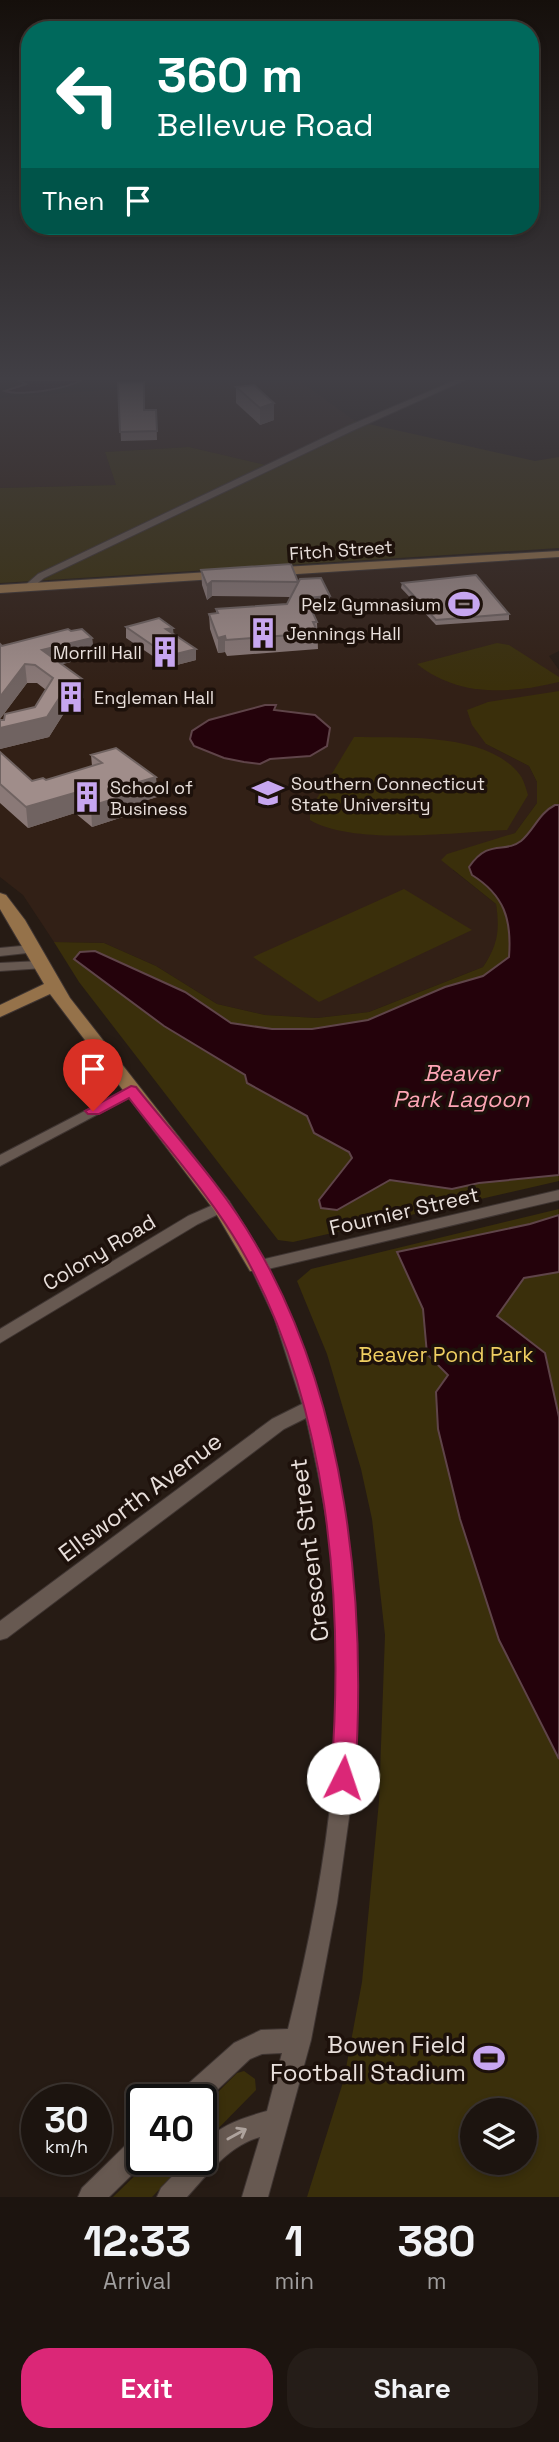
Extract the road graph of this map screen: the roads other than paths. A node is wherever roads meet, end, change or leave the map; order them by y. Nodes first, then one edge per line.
1 (237, 483) edge
2 (559, 554) edge
3 (252, 573) edge
4 (238, 574) edge
5 (26, 588) junction
6 (0, 589) edge
7 (0, 898) edge
8 (32, 949) junction
9 (0, 952) edge
10 (40, 965) junction
11 (0, 967) edge
12 (53, 986) junction
13 (0, 1012) edge
14 (131, 1091) junction
15 (0, 1161) edge
16 (559, 1195) edge
17 (222, 1206) junction
18 (258, 1266) junction
19 (0, 1337) edge
20 (312, 1407) junction
21 (0, 1632) edge
22 (299, 2040) junction
23 (206, 2084) edge
24 (278, 2120) junction
25 (126, 2163) edge
26 (91, 2197) edge
27 (170, 2197) edge
28 (255, 2197) edge

1 - 5 street
2 - 3 main road, Fitch Street
4 - 5 main road
5 - 6 main road
7 - 8 main road, Crescent Street
8 - 9 street
8 - 10 main road, Crescent Street
10 - 11 street
10 - 12 main road, Crescent Street
12 - 13 main road
12 - 14 main road, Crescent Street
14 - 15 street
14 - 17 main road, Crescent Street
16 - 18 street, Fournier Street
17 - 18 main road, Crescent Street
17 - 19 street, Colony Road
18 - 20 street, Crescent Street
20 - 21 street, Ellsworth Avenue
20 - 22 street, Crescent Street
22 - 23 street
22 - 24 street, Crescent Street
27 -> 24 street
24 - 28 street, Crescent Street
25 - 26 street

